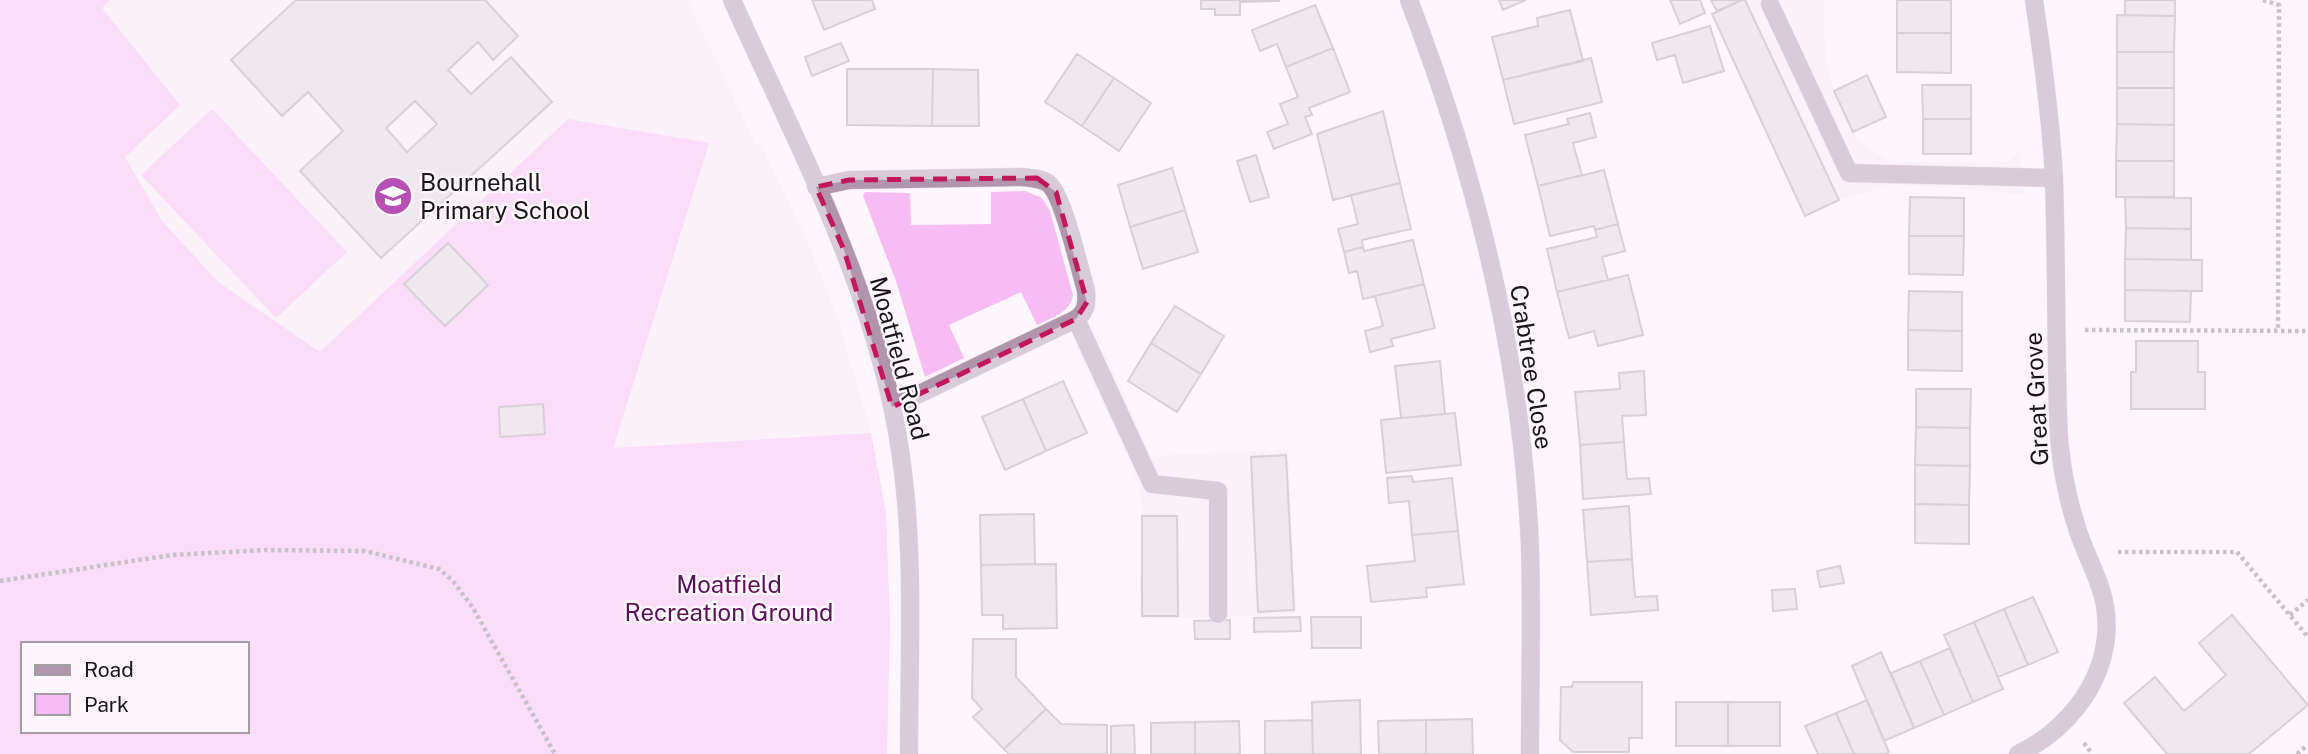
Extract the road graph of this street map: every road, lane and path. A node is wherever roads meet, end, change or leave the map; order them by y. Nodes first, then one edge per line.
1 (732, 0) edge
2 (1409, 0) edge
3 (2034, 0) edge
4 (2263, 0) edge
5 (1770, 5) dead end
6 (2054, 178) junction
7 (816, 187) junction
8 (1076, 319) junction
9 (2056, 330) junction
10 (2278, 331) junction
11 (2308, 331) edge
12 (892, 407) junction
13 (2112, 552) dead end
14 (0, 581) edge
15 (2308, 600) edge
16 (1218, 614) dead end
17 (2290, 615) junction
18 (2308, 637) edge
19 (2308, 745) edge
20 (555, 754) edge
21 (909, 754) edge
22 (1530, 754) edge
23 (2018, 754) edge
24 (2297, 754) edge

1 - 7 street, Moatfield Road
2 - 22 street, Crabtree Close
3 - 6 street, Great Grove
4 - 10 path
5 - 6 street
6 - 9 street, Great Grove
7 - 8 street
7 - 12 street, Moatfield Road
8 - 12 street
8 - 16 street
9 - 10 path
9 - 23 street, Great Grove
10 - 11 path
12 - 21 street, Moatfield Road
13 - 17 path
14 - 20 path
15 - 17 path
17 - 18 path
19 - 24 path

